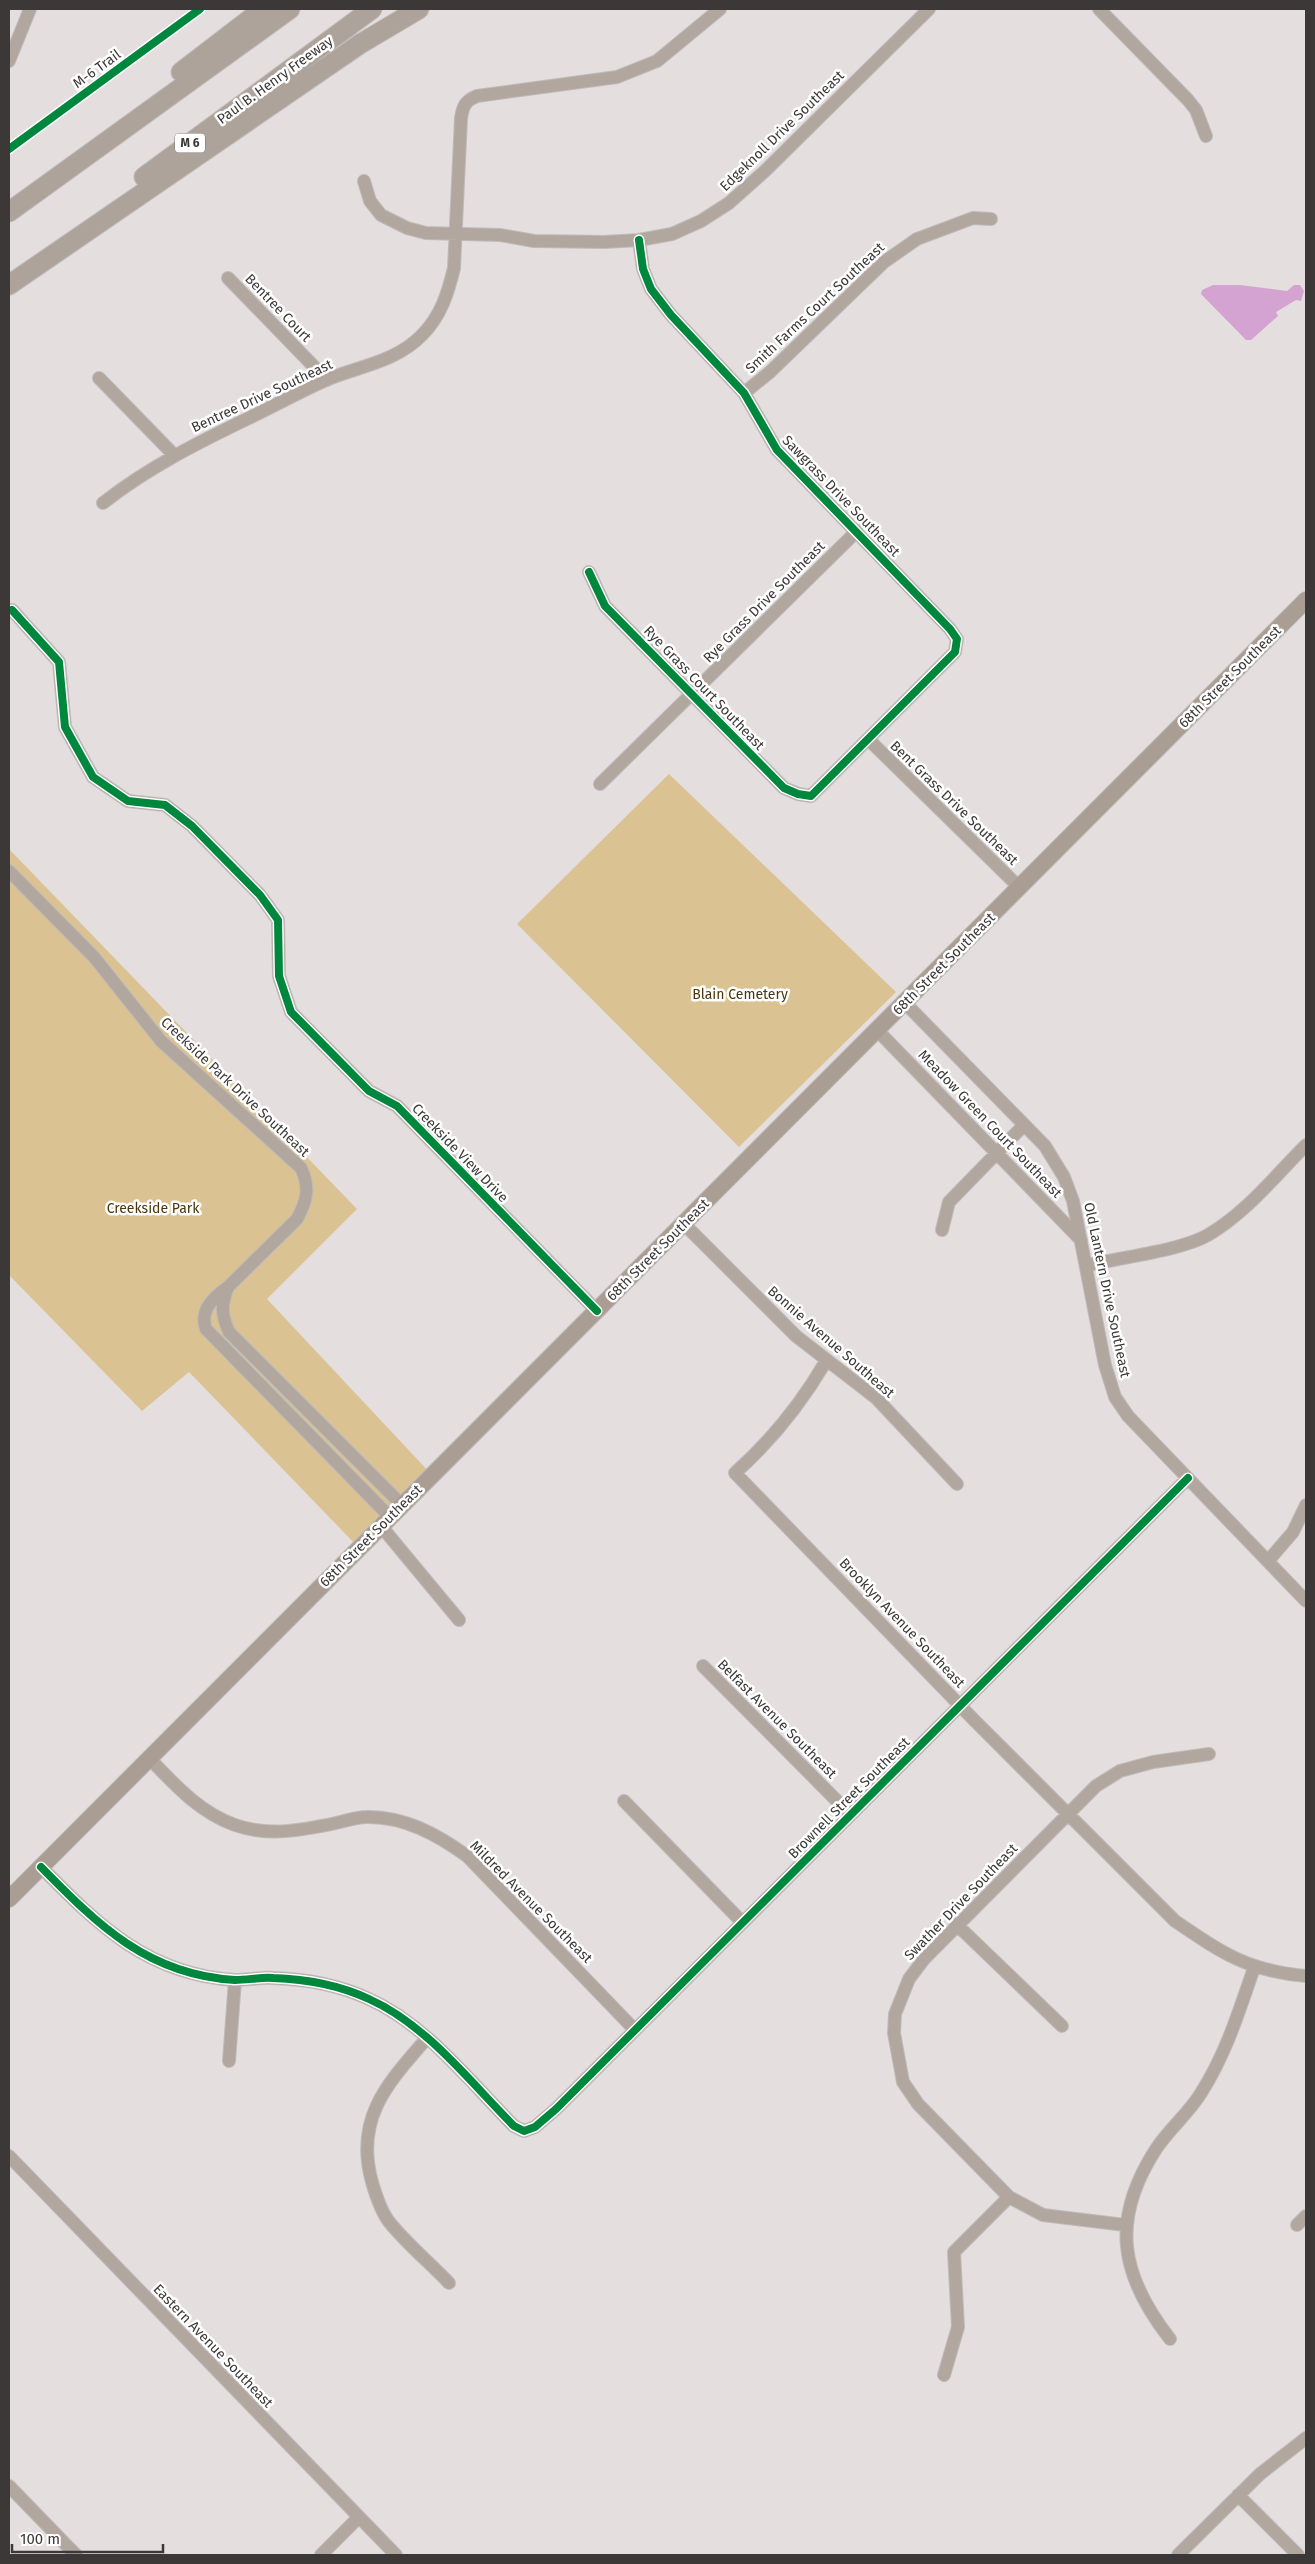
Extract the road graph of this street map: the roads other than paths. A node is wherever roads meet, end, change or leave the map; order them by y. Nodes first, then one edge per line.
1 (30, 9) edge
2 (263, 9) edge
3 (290, 9) edge
4 (372, 9) edge
5 (419, 9) edge
6 (720, 9) edge
7 (1099, 9) edge
8 (926, 10) edge
9 (9, 61) edge
10 (1206, 136) dead end
11 (364, 181) dead end
12 (9, 205) edge
13 (9, 212) edge
14 (991, 219) dead end
15 (455, 235) junction
16 (639, 240) junction
17 (9, 277) edge
18 (228, 278) dead end
19 (9, 285) edge
20 (99, 378) dead end
21 (327, 380) junction
22 (744, 393) junction
23 (174, 455) junction
24 (104, 503) dead end
25 (857, 531) junction
26 (589, 572) dead end
27 (1306, 600) edge
28 (12, 610) dead end
29 (692, 694) junction
30 (868, 739) junction
31 (600, 784) dead end
32 (9, 871) edge
33 (1020, 888) junction
34 (905, 1003) junction
35 (877, 1030) junction
36 (1024, 1125) junction
37 (1306, 1145) edge
38 (996, 1153) junction
39 (684, 1224) junction
40 (942, 1230) dead end
41 (1081, 1240) junction
42 (1086, 1266) junction
43 (228, 1287) junction
44 (598, 1310) junction
45 (826, 1361) junction
46 (1188, 1478) junction
47 (956, 1484) dead end
48 (1306, 1505) edge
49 (391, 1516) junction
50 (1268, 1561) junction
51 (1306, 1601) edge
52 (459, 1620) dead end
53 (703, 1666) dead end
54 (960, 1705) junction
55 (1209, 1754) dead end
56 (148, 1758) junction
57 (624, 1801) dead end
58 (850, 1814) junction
59 (1067, 1815) junction
60 (41, 1867) junction
61 (9, 1899) edge
62 (742, 1922) junction
63 (956, 1924) junction
64 (1254, 1968) junction
65 (1306, 1976) edge
66 (235, 1980) junction
67 (1062, 2026) dead end
68 (634, 2029) junction
69 (427, 2038) junction
70 (228, 2061) dead end
71 (9, 2156) edge
72 (1009, 2197) junction
73 (1125, 2225) junction
74 (449, 2283) dead end
75 (1170, 2340) dead end
76 (944, 2375) dead end
77 (1306, 2438) edge
78 (9, 2486) edge
79 (1238, 2495) junction
80 (359, 2517) junction
81 (76, 2555) edge
82 (320, 2555) edge
83 (396, 2555) edge
84 (1178, 2555) edge
85 (1298, 2555) edge

1 - 9 street
2 - 12 highway
3 - 13 highway
4 - 17 highway, Paul B. Henry Freeway / M 6
5 - 19 highway
6 - 15 street, Bentree Drive Southeast
7 - 10 street
8 - 16 street, Edgeknoll Drive Southeast
11 - 15 street, Edgeknoll Drive Southeast
14 - 22 street, Smith Farms Court Southeast
15 - 16 street, Edgeknoll Drive Southeast
15 - 21 street, Bentree Drive Southeast
16 - 22 street, Sawgrass Drive Southeast
18 - 21 street, Bentree Court
20 - 23 street
21 - 23 street, Bentree Drive Southeast
22 - 25 street, Sawgrass Drive Southeast
23 - 24 street, Bentree Drive Southeast
25 - 29 street, Rye Grass Drive Southeast
25 - 30 street, Sawgrass Drive Southeast
26 - 29 street, Rye Grass Court Southeast
27 - 33 main road, 68th Street Southeast
28 - 44 street, Creekside View Drive
29 - 30 street, Rye Grass Court Southeast
29 - 31 street, Rye Grass Drive Southeast
30 - 33 street, Bent Grass Drive Southeast
32 - 43 street, Creekside Park Drive Southeast
33 - 34 main road, 68th Street Southeast
34 - 35 main road, 68th Street Southeast
34 - 36 street, Old Lantern Drive Southeast
35 - 38 street, Meadow Green Court Southeast
35 - 39 main road, 68th Street Southeast
36 - 38 street
36 - 41 street, Old Lantern Drive Southeast
37 - 42 street
38 - 40 street
38 - 41 street, Meadow Green Court Southeast
39 - 44 main road, 68th Street Southeast
39 - 45 street, Bonnie Avenue Southeast
41 - 42 street, Old Lantern Drive Southeast
42 - 46 street, Old Lantern Drive Southeast
43 - 49 street
43 - 49 street, Creekside Park Drive Southeast
44 - 49 main road, 68th Street Southeast
45 - 47 street, Bonnie Avenue Southeast
45 - 54 street, Brooklyn Avenue Southeast
46 - 50 street, Old Lantern Drive Southeast
46 - 54 street, Brownell Street Southeast
48 - 50 street
49 - 52 street
49 - 56 main road, 68th Street Southeast
50 - 51 street, Old Lantern Drive Southeast
53 - 58 street, Belfast Avenue Southeast
54 - 58 street, Brownell Street Southeast
54 - 59 street, Brooklyn Avenue Southeast
55 - 59 street, Swather Drive Southeast
56 - 60 main road, 68th Street Southeast
56 - 68 street, Mildred Avenue Southeast
57 - 62 street
58 - 62 street, Brownell Street Southeast
59 - 63 street, Swather Drive Southeast
59 - 64 street, Brooklyn Avenue Southeast
60 - 61 main road, 68th Street Southeast
60 - 66 street
62 - 68 street, Brownell Street Southeast
63 - 67 street
63 - 72 street, Swather Drive Southeast
64 - 65 street, Brooklyn Avenue Southeast
64 - 73 street
66 - 69 street
66 - 70 street
68 - 69 street, Brownell Street Southeast
69 - 74 street
71 - 80 street, Eastern Avenue Southeast
72 - 73 street, Swather Drive Southeast
72 - 76 street
73 - 75 street
77 - 79 street
78 - 81 street
79 - 84 street
79 - 85 street
80 - 82 street
80 - 83 street, Eastern Avenue Southeast

